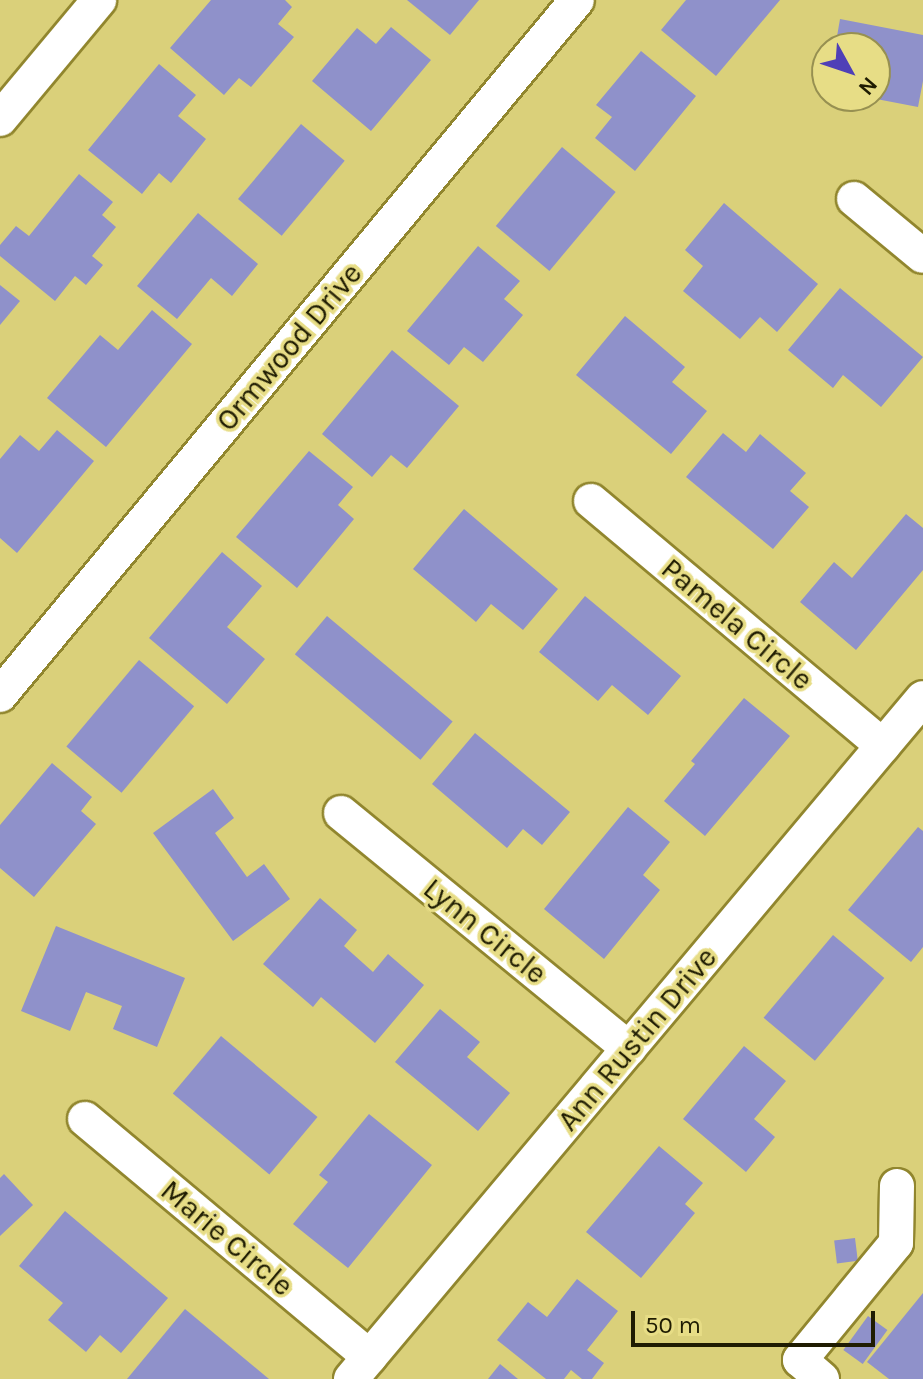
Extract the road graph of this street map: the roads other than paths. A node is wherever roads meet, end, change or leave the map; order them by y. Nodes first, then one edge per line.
1 (99, 0) edge
2 (577, 0) edge
3 (0, 119) edge
4 (854, 199) dead end
5 (923, 256) edge
6 (591, 501) dead end
7 (0, 695) edge
8 (923, 698) edge
9 (883, 746) junction
10 (341, 813) dead end
11 (629, 1049) junction
12 (85, 1119) dead end
13 (897, 1186) dead end
14 (360, 1368) edge
15 (822, 1379) edge

1 - 3 street
2 - 7 street, Ormwood Drive
4 - 5 street
6 - 9 street, Pamela Circle
8 - 9 street, Ann Rustin Drive
9 - 11 street, Ann Rustin Drive
10 - 11 street, Lynn Circle
11 - 14 street, Ann Rustin Drive
12 - 14 street, Marie Circle
13 - 15 street

